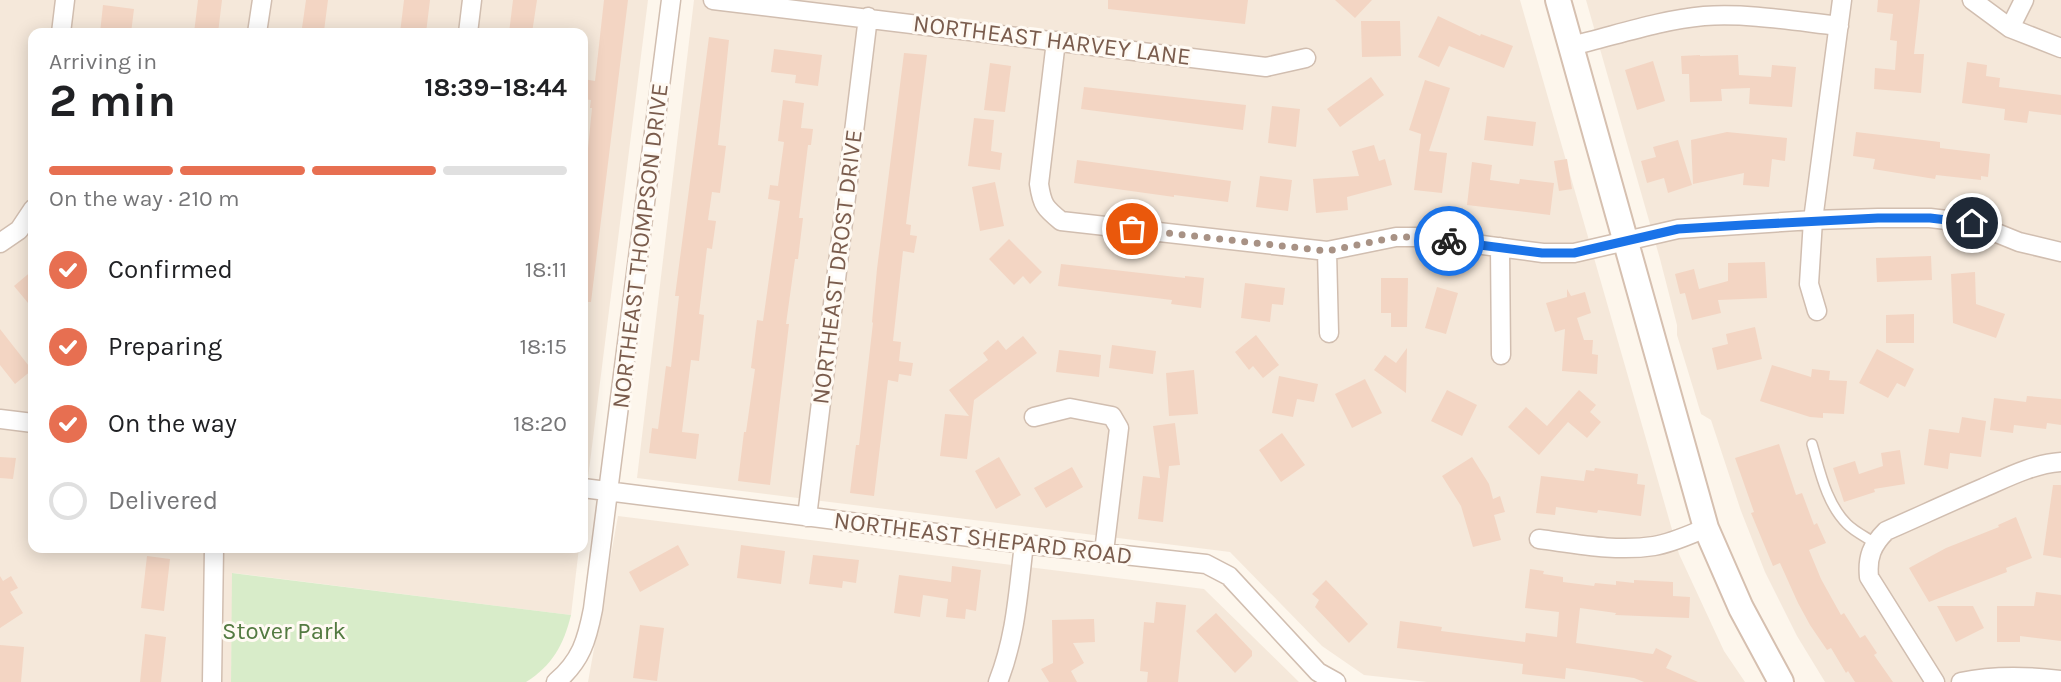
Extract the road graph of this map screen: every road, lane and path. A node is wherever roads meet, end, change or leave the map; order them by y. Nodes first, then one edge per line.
1 (65, 0) edge
2 (262, 0) edge
3 (472, 0) edge
4 (671, 0) edge
5 (713, 0) edge
6 (1558, 0) edge
7 (1842, 0) edge
8 (1972, 0) edge
9 (2024, 0) edge
10 (868, 17) junction
11 (1839, 26) junction
12 (62, 28) edge
13 (258, 28) edge
14 (469, 28) edge
15 (2010, 28) junction
16 (1056, 41) junction
17 (1571, 46) junction
18 (2061, 48) edge
19 (1306, 58) dead end
20 (28, 216) edge
21 (1813, 220) junction
22 (1625, 241) junction
23 (0, 243) edge
24 (1500, 247) junction
25 (1327, 251) junction
26 (2061, 252) edge
27 (1817, 311) dead end
28 (1329, 333) dead end
29 (1501, 355) dead end
30 (1034, 417) dead end
31 (0, 419) edge
32 (28, 422) edge
33 (1811, 444) dead end
34 (2061, 462) edge
35 (588, 489) edge
36 (610, 492) junction
37 (807, 517) junction
38 (1706, 528) junction
39 (1539, 539) dead end
40 (1875, 543) junction
41 (1024, 544) junction
42 (1104, 552) junction
43 (214, 553) edge
44 (2061, 680) edge
45 (212, 682) edge
46 (556, 682) edge
47 (998, 682) edge
48 (1336, 682) edge
49 (1781, 682) edge
50 (1935, 682) edge
51 (1961, 682) edge

1 - 12 street
2 - 13 street
3 - 14 street
4 - 36 street, NORTHEAST THOMPSON DRIVE
5 - 10 street, NORTHEAST HARVEY LANE
6 - 17 main road
7 - 11 street
8 - 15 street
9 - 15 street
10 - 16 street, NORTHEAST HARVEY LANE
10 - 37 street, NORTHEAST DROST DRIVE
11 - 17 street
11 - 21 street
15 - 18 street
16 - 19 street, NORTHEAST HARVEY LANE
16 - 25 street
17 - 22 main road
20 - 23 street
21 - 22 street
21 - 26 street
21 - 27 street
22 - 24 street
22 - 38 main road
24 - 25 street
24 - 29 street
25 - 28 street
30 - 42 street
31 - 32 street
33 - 40 lane
34 - 40 street
35 - 36 street, NORTHEAST SHEPARD ROAD
36 - 37 street, NORTHEAST SHEPARD ROAD
36 - 46 street, NORTHEAST THOMPSON DRIVE
37 - 41 street, NORTHEAST SHEPARD ROAD
38 - 39 street
38 - 49 main road
40 - 50 street
41 - 42 street, NORTHEAST SHEPARD ROAD
41 - 47 street
42 - 48 street, NORTHEAST SHEPARD ROAD
43 - 45 street
44 - 51 street

